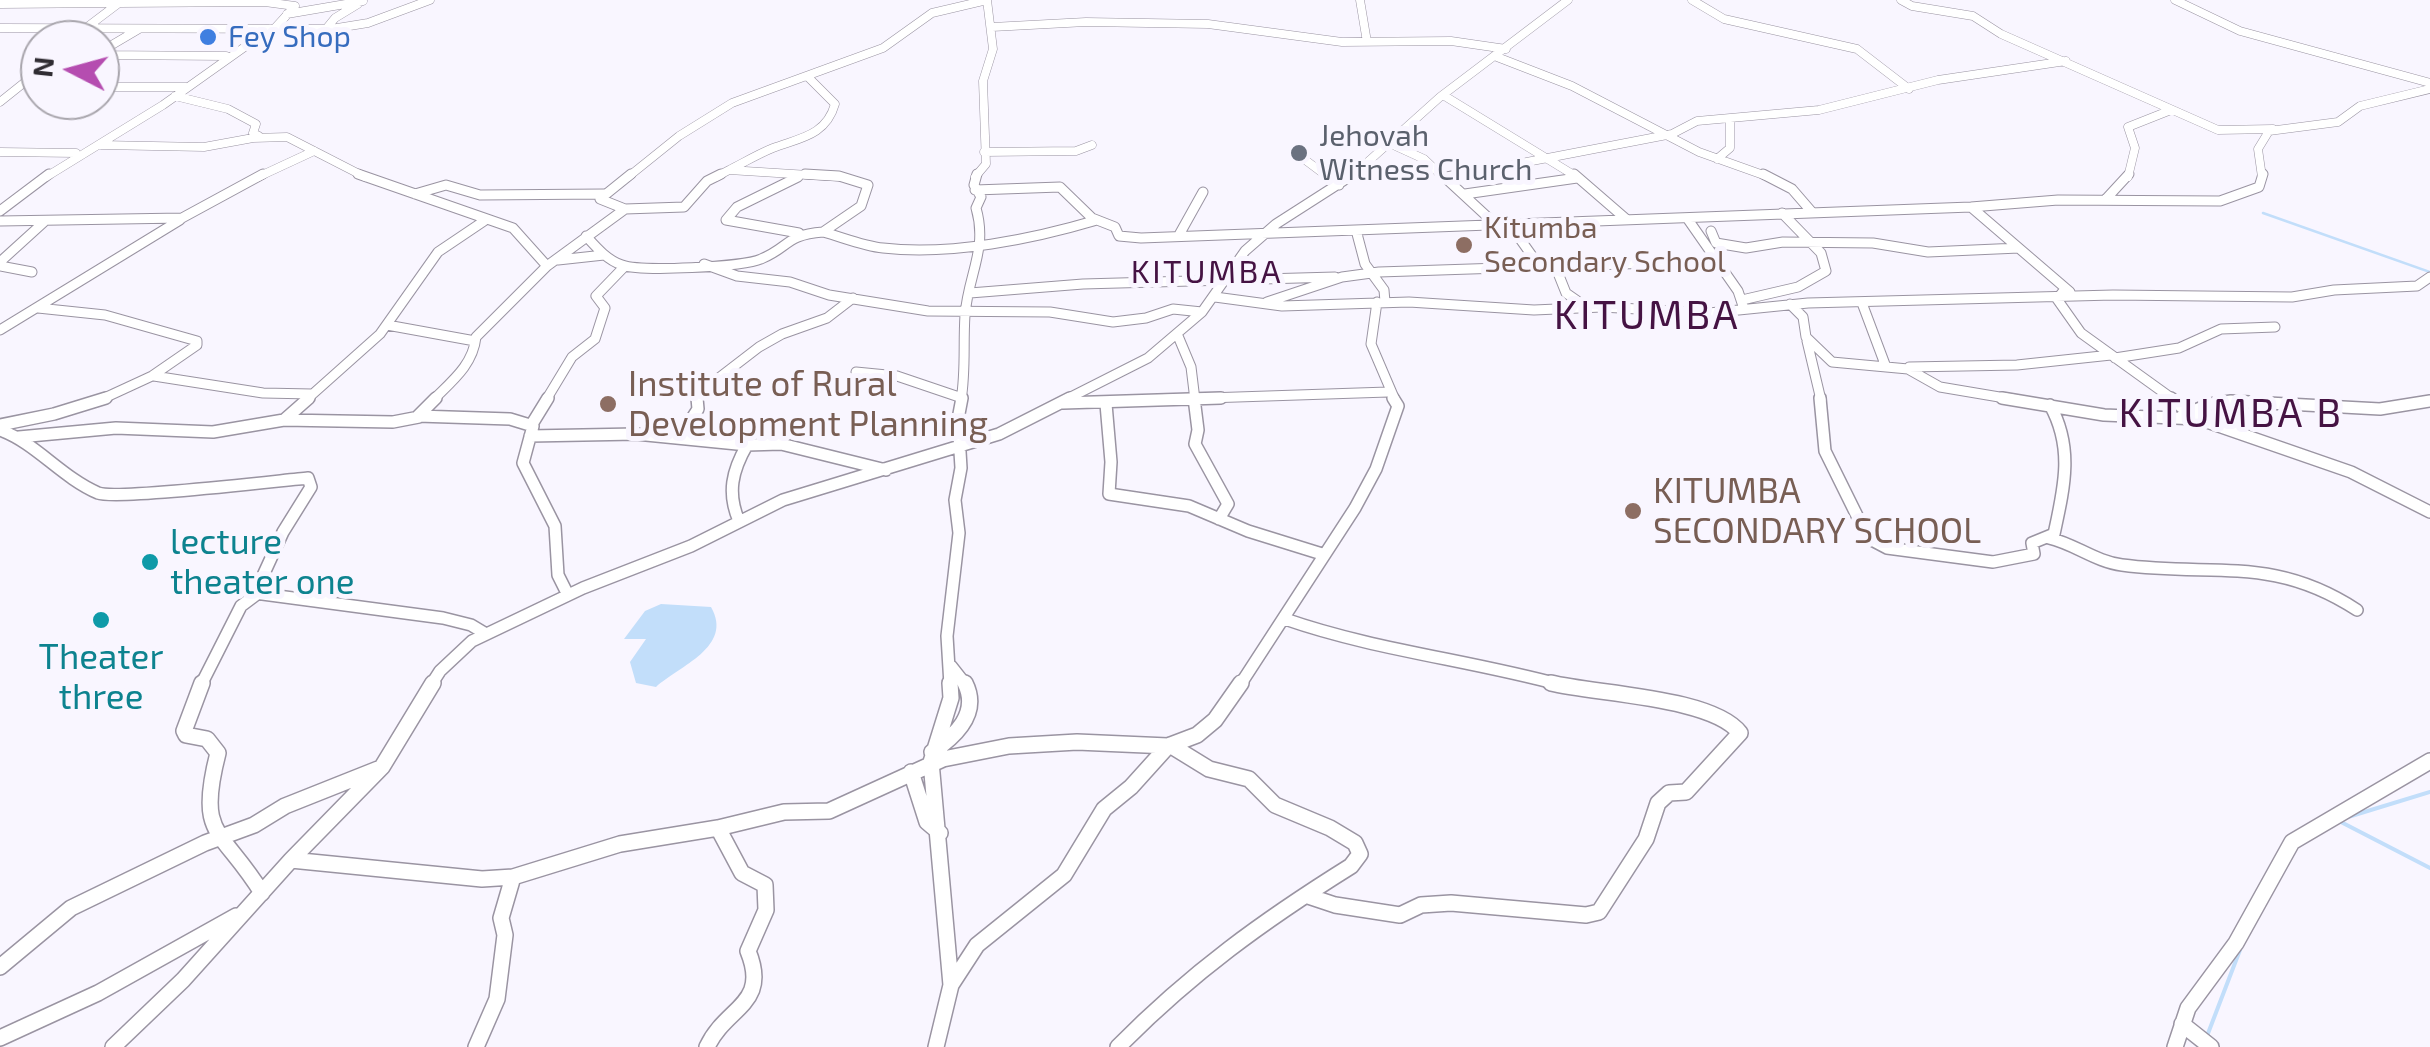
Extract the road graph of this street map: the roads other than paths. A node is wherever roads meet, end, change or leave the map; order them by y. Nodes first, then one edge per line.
1 (364, 0) edge
2 (430, 0) edge
3 (1360, 0) edge
4 (1568, 0) edge
5 (1692, 0) edge
6 (1901, 0) edge
7 (2175, 0) edge
8 (281, 1) edge
9 (0, 4) edge
10 (119, 4) junction
11 (288, 14) junction
12 (93, 20) edge
13 (992, 27) junction
14 (120, 28) edge
15 (140, 28) junction
16 (272, 28) junction
17 (326, 29) junction
18 (120, 41) edge
19 (1366, 42) junction
20 (1501, 53) junction
21 (120, 54) edge
22 (228, 55) junction
23 (2066, 60) junction
24 (807, 76) junction
25 (186, 86) junction
26 (2430, 86) edge
27 (120, 87) edge
28 (1909, 90) junction
29 (1443, 95) junction
30 (175, 96) junction
31 (2171, 110) junction
32 (1730, 120) junction
33 (2274, 128) junction
34 (1664, 135) junction
35 (263, 137) junction
36 (1389, 143) junction
37 (101, 145) junction
38 (1092, 145) dead end
39 (316, 150) junction
40 (0, 152) edge
41 (984, 152) junction
42 (82, 153) junction
43 (1548, 156) junction
44 (1304, 159) dead end
45 (1718, 159) junction
46 (729, 170) junction
47 (802, 176) junction
48 (1447, 178) junction
49 (1577, 178) junction
50 (1339, 185) junction
51 (976, 190) junction
52 (1203, 192) dead end
53 (415, 194) junction
54 (604, 194) junction
55 (1465, 194) junction
56 (2106, 200) junction
57 (1971, 207) junction
58 (625, 209) junction
59 (0, 211) edge
60 (1810, 211) junction
61 (1782, 212) junction
62 (182, 218) junction
63 (1688, 218) junction
64 (1098, 220) junction
65 (1626, 220) junction
66 (0, 221) edge
67 (484, 221) junction
68 (44, 222) junction
69 (1493, 222) junction
70 (1508, 222) junction
71 (1711, 230) dead end
72 (824, 232) junction
73 (1354, 232) junction
74 (1266, 233) junction
75 (800, 234) junction
76 (1179, 235) junction
77 (586, 236) junction
78 (1811, 241) junction
79 (980, 246) junction
80 (2019, 248) junction
81 (604, 255) junction
82 (550, 263) junction
83 (0, 264) edge
84 (704, 264) junction
85 (1719, 265) junction
86 (624, 267) junction
87 (1548, 268) junction
88 (32, 272) dead end
89 (1370, 273) junction
90 (1726, 276) junction
91 (1342, 277) junction
92 (2430, 277) edge
93 (1226, 282) junction
94 (2065, 289) junction
95 (970, 293) junction
96 (1766, 293) junction
97 (1215, 297) junction
98 (853, 298) junction
99 (2086, 298) junction
100 (2057, 300) junction
101 (1381, 302) junction
102 (1263, 303) junction
103 (1862, 303) junction
104 (1790, 304) junction
105 (1743, 305) junction
106 (1588, 307) junction
107 (38, 308) junction
108 (1202, 312) junction
109 (965, 314) junction
110 (388, 324) junction
111 (2275, 328) dead end
112 (0, 330) edge
113 (1178, 336) junction
114 (1806, 337) junction
115 (474, 341) junction
116 (2113, 356) junction
117 (1886, 367) junction
118 (1900, 368) junction
119 (856, 372) dead end
120 (154, 376) junction
121 (1388, 392) junction
122 (313, 394) junction
123 (962, 398) junction
124 (1195, 401) junction
125 (2430, 401) edge
126 (1059, 403) junction
127 (1106, 404) junction
128 (2050, 404) junction
129 (2189, 416) junction
130 (419, 418) junction
131 (284, 420) junction
132 (0, 428) edge
133 (531, 430) junction
134 (20, 437) junction
135 (680, 437) junction
136 (747, 446) junction
137 (959, 448) junction
138 (886, 470) junction
139 (2430, 512) edge
140 (1219, 519) junction
141 (740, 521) junction
142 (2049, 538) junction
143 (1322, 554) junction
144 (257, 594) junction
145 (568, 595) junction
146 (2357, 610) dead end
147 (1285, 619) junction
148 (486, 634) junction
149 (1169, 746) junction
150 (931, 757) junction
151 (2430, 761) edge
152 (382, 767) junction
153 (912, 772) junction
154 (718, 828) junction
155 (940, 833) junction
156 (219, 838) junction
157 (291, 860) junction
158 (512, 876) junction
159 (262, 893) junction
160 (1308, 896) junction
161 (244, 912) junction
162 (0, 968) edge
163 (951, 985) junction
164 (2182, 1024) junction
165 (0, 1038) edge
166 (112, 1047) edge
167 (476, 1047) edge
168 (707, 1047) edge
169 (936, 1047) edge
170 (1118, 1047) edge
171 (2175, 1047) edge
172 (2211, 1047) edge

1 - 11 street
1 - 17 street
2 - 17 street
3 - 19 street
4 - 20 street
5 - 28 street
6 - 23 street
7 - 26 street
8 - 10 street
8 - 11 street
9 - 10 street
10 - 12 street
11 - 16 street
13 - 19 street
13 - 24 street
13 - 41 street
14 - 15 street
15 - 16 street
15 - 18 street
16 - 17 street
16 - 22 street
19 - 20 street
20 - 29 street
20 - 34 street
21 - 22 street
22 - 25 street
23 - 28 street
23 - 31 street
24 - 46 street
24 - 54 street
25 - 27 street
25 - 30 street
26 - 33 street
28 - 32 street
29 - 36 street
29 - 43 street
30 - 35 street
30 - 37 street
31 - 33 street
31 - 56 street
32 - 34 street
32 - 45 street
33 - 56 street
34 - 43 street
34 - 45 street
35 - 37 street
35 - 39 street
36 - 48 street
36 - 50 street
37 - 42 street
38 - 41 street
39 - 53 street
39 - 62 street
40 - 42 street
41 - 51 street
42 - 59 street
43 - 48 street
43 - 49 street
44 - 50 street
45 - 60 street
46 - 47 street
46 - 58 street
47 - 72 street
47 - 75 street
48 - 55 street
49 - 55 street
49 - 65 street
50 - 74 street
51 - 64 street
51 - 79 street
52 - 76 street
53 - 54 street
53 - 67 street
54 - 58 street
55 - 69 street
56 - 57 street
57 - 60 street
57 - 80 street
58 - 77 street
60 - 61 street
61 - 63 street
61 - 78 street
62 - 68 street
62 - 107 street
63 - 65 street
63 - 85 street
64 - 76 street
64 - 79 street
65 - 70 street
66 - 68 street
67 - 82 street
67 - 110 street
68 - 83 street
69 - 70 street
69 - 73 street
70 - 87 street
71 - 78 street
72 - 75 street
72 - 79 street
73 - 74 street
73 - 89 street
74 - 76 street
74 - 93 street
75 - 84 street
77 - 81 street
77 - 82 street
78 - 80 street
78 - 96 street
79 - 95 street
80 - 94 street
81 - 82 street
81 - 86 street
82 - 115 street
83 - 88 street
84 - 86 street
84 - 98 street
85 - 87 street
85 - 90 street
86 - 133 street
87 - 89 street
87 - 106 street
89 - 91 street
89 - 101 street
90 - 96 street
90 - 105 street
91 - 93 street
91 - 102 street
92 - 99 street
93 - 95 street
93 - 97 street
94 - 99 street
94 - 100 street
95 - 109 street
96 - 104 street
96 - 105 street
97 - 102 street
97 - 108 street
98 - 109 street
98 - 135 street
99 - 100 street
100 - 103 street
100 - 116 street
101 - 102 street
101 - 106 street
101 - 121 street
103 - 104 street
103 - 117 street
104 - 105 street
104 - 114 street
105 - 106 street
107 - 112 street
107 - 120 street
108 - 109 street
108 - 113 street
109 - 123 street
110 - 115 street
110 - 122 street
111 - 116 street
113 - 124 street
113 - 126 street
114 - 117 street
114 - 142 street
115 - 130 street
116 - 118 street
116 - 129 street
117 - 118 street
118 - 128 street
119 - 123 street
120 - 122 street
120 - 132 street
121 - 124 street
121 - 143 street
122 - 131 street
123 - 137 street
124 - 127 street
124 - 140 street
125 - 129 street
126 - 127 street
126 - 137 street
127 - 140 street
128 - 129 street
128 - 142 street
129 - 139 street
130 - 131 street
130 - 133 street
131 - 134 street
132 - 134 street
133 - 135 street
133 - 145 street
134 - 144 street
135 - 136 street
136 - 138 street
136 - 141 street
137 - 138 street
137 - 150 street
138 - 141 street
140 - 143 street
141 - 145 street
142 - 146 street
143 - 147 street
144 - 148 street
144 - 156 street
145 - 148 street
147 - 149 street
147 - 160 street
148 - 152 street
149 - 150 street
149 - 160 street
149 - 163 street
150 - 153 street
150 - 155 street
151 - 164 street
152 - 156 street
152 - 157 street
153 - 154 street
153 - 155 street
154 - 158 street
154 - 168 street
155 - 163 street
156 - 159 street
156 - 162 street
157 - 158 street
157 - 159 street
158 - 167 street
159 - 161 street
160 - 170 street
161 - 165 street
161 - 166 street
163 - 169 street
164 - 171 street
164 - 172 street

